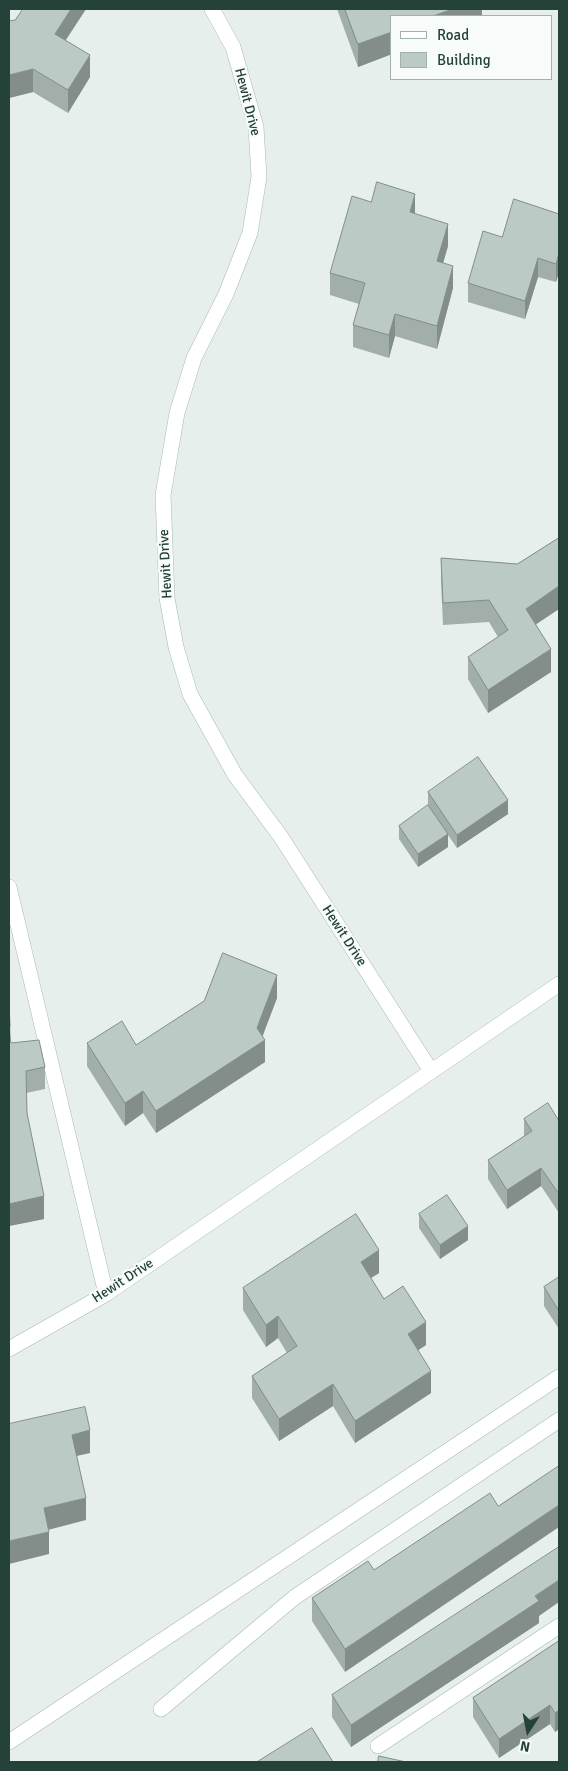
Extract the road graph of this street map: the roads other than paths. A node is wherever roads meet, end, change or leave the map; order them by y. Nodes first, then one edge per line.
1 (212, 9) edge
2 (9, 888) edge
3 (559, 984) edge
4 (431, 1071) junction
5 (106, 1294) junction
6 (9, 1349) edge
7 (559, 1377) edge
8 (559, 1420) edge
9 (559, 1626) edge
10 (160, 1709) dead end
11 (9, 1742) edge
12 (378, 1746) dead end

1 - 4 street, Hewit Drive
2 - 5 street
3 - 4 street, Hewit Drive
4 - 5 street, Hewit Drive
5 - 6 street, Hewit Drive
7 - 11 street
8 - 10 street
9 - 12 street

